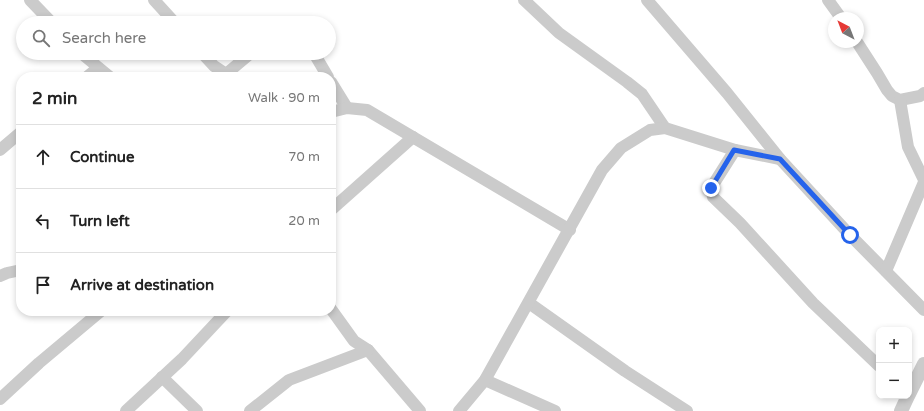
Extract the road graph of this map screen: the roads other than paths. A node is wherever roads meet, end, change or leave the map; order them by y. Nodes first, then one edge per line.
1 (30, 0) edge
2 (154, 0) edge
3 (524, 0) edge
4 (647, 0) edge
5 (828, 0) edge
6 (837, 12) edge
7 (45, 16) edge
8 (169, 16) edge
9 (861, 48) edge
10 (89, 60) edge
11 (208, 60) edge
12 (243, 60) edge
13 (318, 60) edge
14 (98, 68) junction
15 (93, 72) edge
16 (103, 72) edge
17 (221, 72) edge
18 (230, 72) edge
19 (325, 72) edge
20 (336, 90) edge
21 (924, 93) edge
22 (900, 100) junction
23 (347, 108) junction
24 (336, 111) edge
25 (665, 128) junction
26 (16, 136) edge
27 (413, 137) junction
28 (0, 150) edge
29 (734, 150) junction
30 (780, 159) junction
31 (924, 181) edge
32 (336, 206) edge
33 (570, 230) junction
34 (16, 271) edge
35 (886, 271) junction
36 (0, 276) edge
37 (529, 303) junction
38 (924, 310) edge
39 (95, 316) edge
40 (222, 316) edge
41 (336, 316) edge
42 (368, 350) junction
43 (876, 363) edge
44 (924, 364) edge
45 (162, 377) junction
46 (485, 380) junction
47 (912, 387) edge
48 (0, 399) edge
49 (906, 399) edge
50 (126, 411) edge
51 (197, 411) edge
52 (250, 411) edge
53 (420, 411) edge
54 (459, 411) edge
55 (554, 411) edge
56 (687, 411) edge
57 (901, 411) edge

1 - 7 street
2 - 8 street
3 - 25 street
4 - 30 street
5 - 6 street
9 - 22 street
10 - 14 street
11 - 17 street
12 - 18 street
13 - 19 street
14 - 15 street
14 - 16 street
20 - 23 street
21 - 22 street
22 - 31 street
23 - 24 street
23 - 27 street
25 - 29 street
25 - 33 street
26 - 28 street
27 - 32 street
27 - 33 street
29 - 30 street
29 - 43 street
30 - 35 street
31 - 35 street
33 - 37 street
34 - 36 street
35 - 38 street
37 - 46 street
37 - 56 street
39 - 48 street
40 - 45 street
41 - 42 street
42 - 52 street
42 - 53 street
44 - 47 street
45 - 50 street
45 - 51 street
46 - 54 street
46 - 55 street
49 - 57 street

